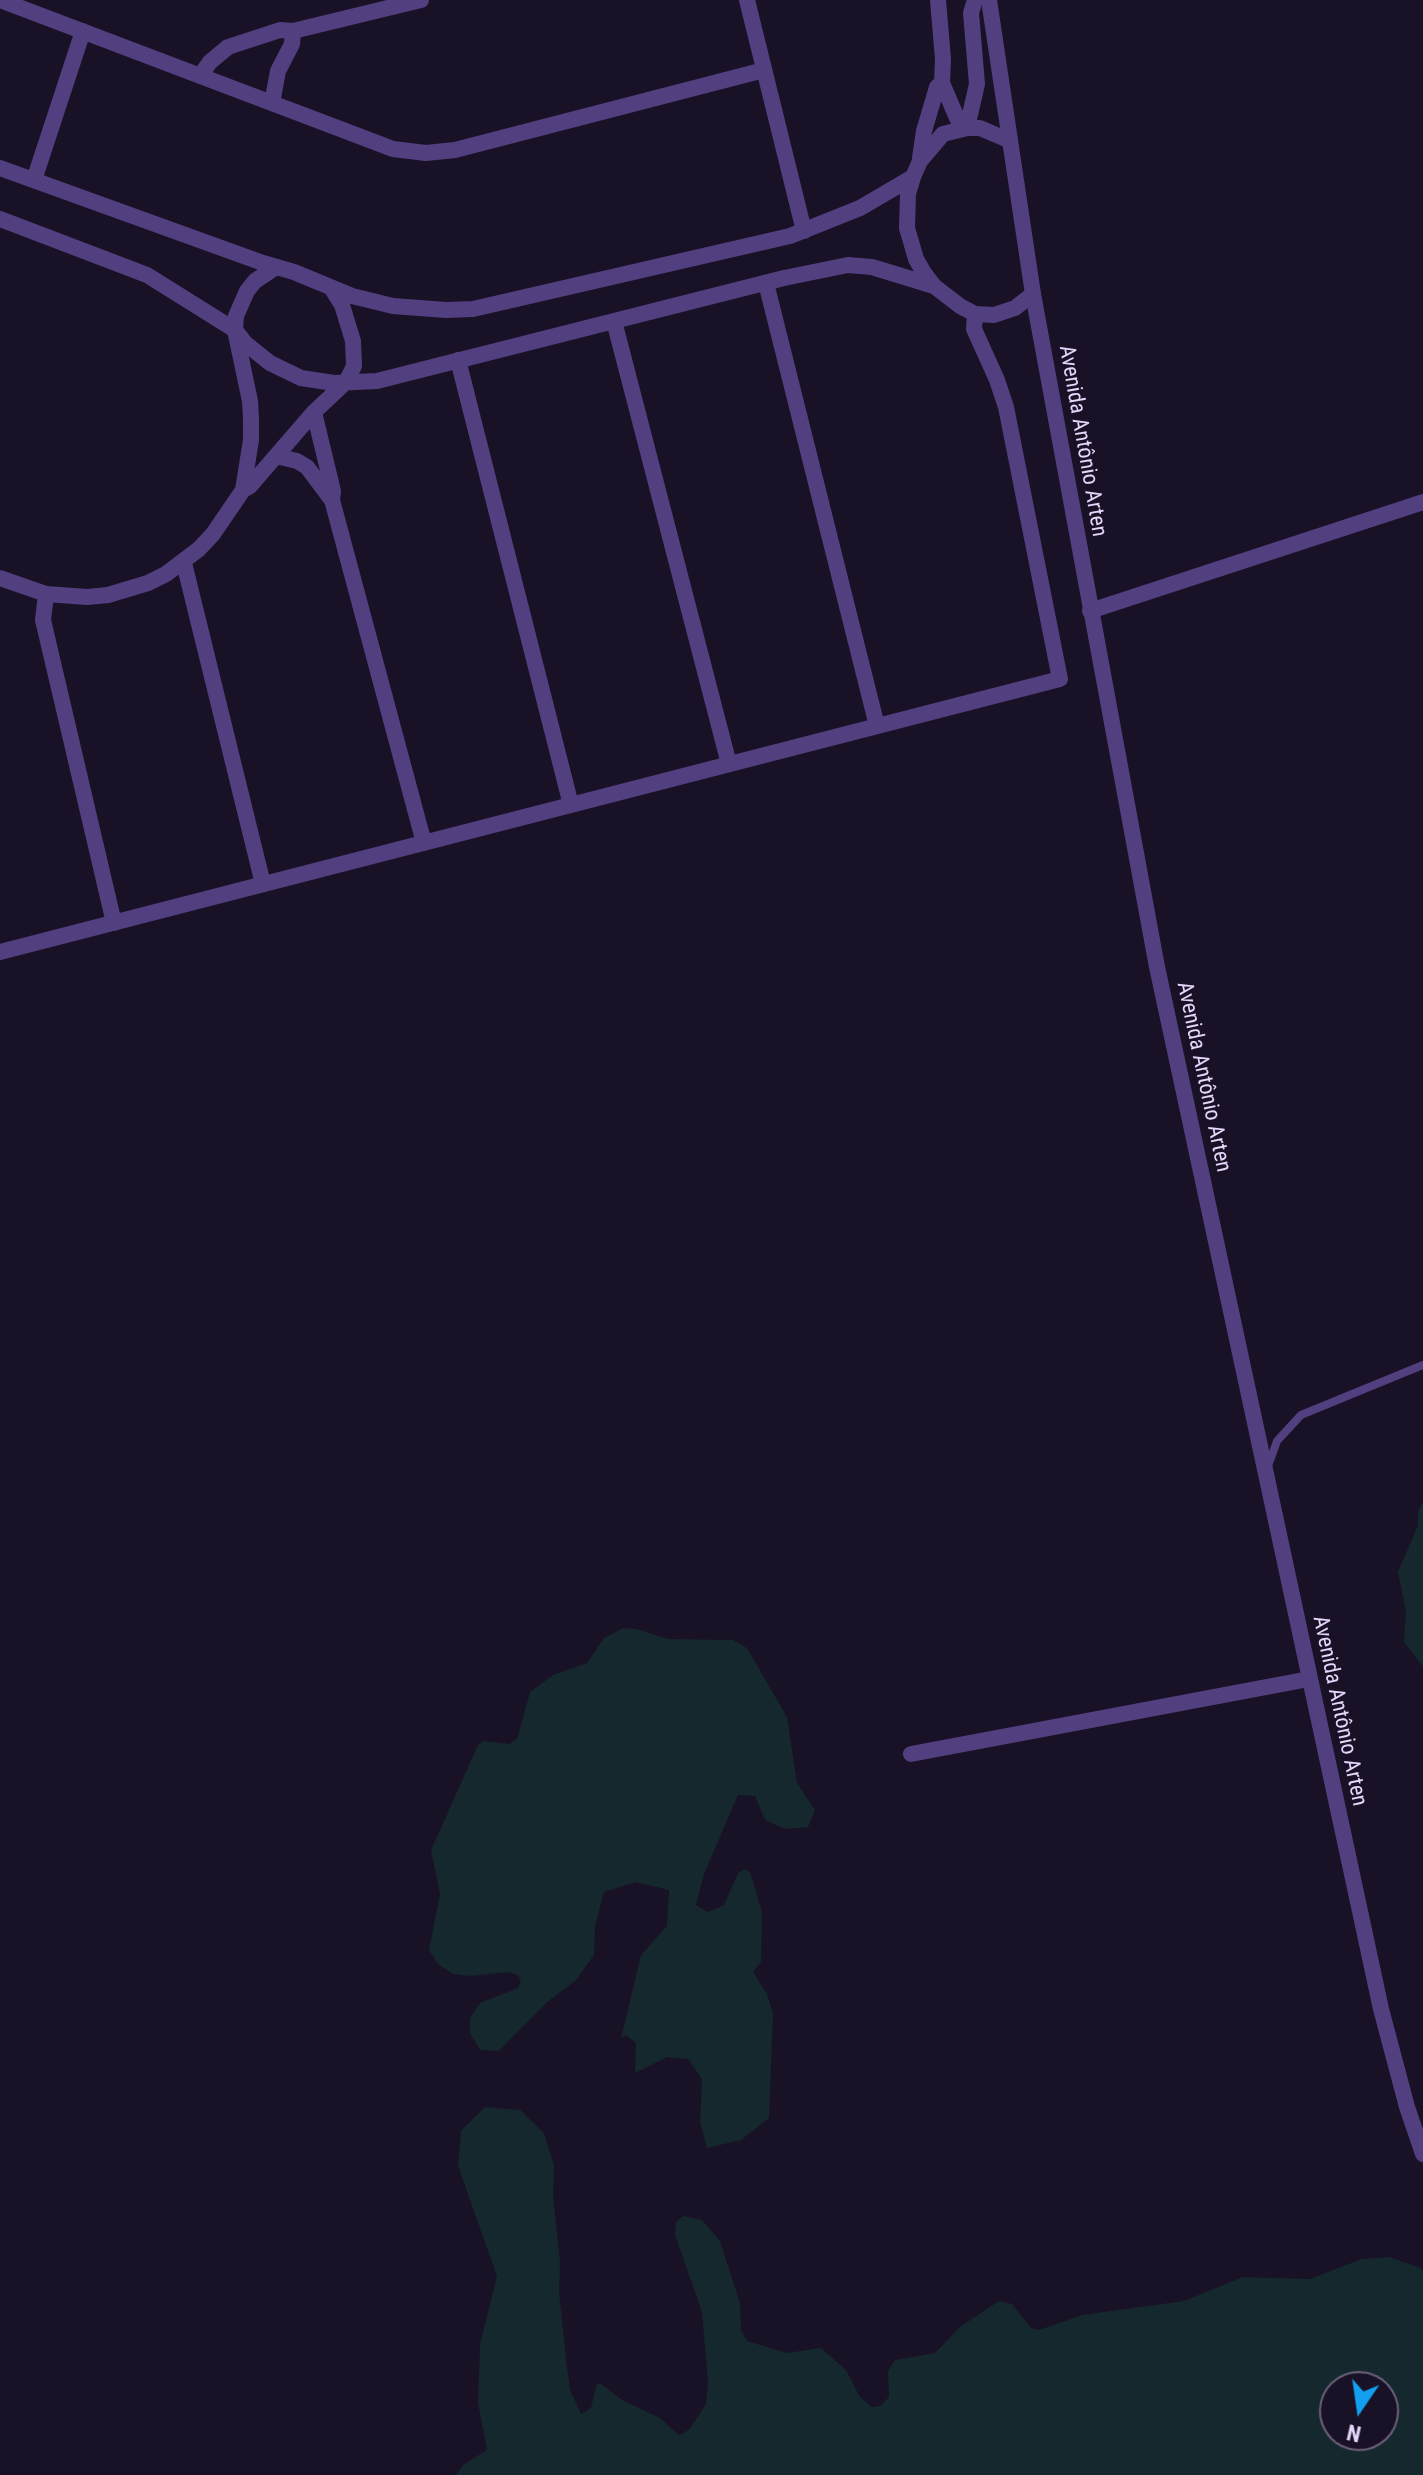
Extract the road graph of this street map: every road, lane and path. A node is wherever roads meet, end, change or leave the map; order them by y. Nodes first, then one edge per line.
1 (421, 0) edge
2 (747, 0) edge
3 (938, 0) edge
4 (975, 0) edge
5 (989, 0) edge
6 (11, 2) edge
7 (83, 31) junction
8 (293, 31) junction
9 (764, 70) junction
10 (200, 76) junction
11 (942, 83) junction
12 (272, 103) junction
13 (967, 128) junction
14 (1008, 140) junction
15 (0, 168) edge
16 (916, 169) junction
17 (34, 180) junction
18 (0, 219) edge
19 (804, 231) junction
20 (276, 267) junction
21 (766, 283) junction
22 (934, 286) junction
23 (332, 289) junction
24 (1033, 294) junction
25 (975, 314) junction
26 (614, 321) junction
27 (235, 330) junction
28 (458, 360) junction
29 (346, 382) junction
30 (314, 412) junction
31 (276, 456) junction
32 (243, 490) junction
33 (332, 500) junction
34 (1423, 502) edge
35 (184, 563) junction
36 (0, 578) edge
37 (46, 594) junction
38 (1090, 611) junction
39 (877, 726) junction
40 (729, 764) junction
41 (571, 805) junction
42 (424, 843) junction
43 (263, 884) junction
44 (114, 923) junction
45 (0, 952) edge
46 (1423, 1365) edge
47 (1265, 1474) junction
48 (1309, 1679) junction
49 (911, 1754) dead end
50 (1423, 2154) edge

1 - 8 street
2 - 9 street
3 - 11 street
4 - 13 street
5 - 14 street, Avenida Antônio Arten
6 - 7 street
7 - 10 street
7 - 17 street
8 - 10 street
8 - 12 street
9 - 12 street
9 - 19 street
10 - 12 street
11 - 13 street
11 - 16 street
13 - 14 street
13 - 16 street
14 - 24 street, Avenida Antônio Arten
15 - 17 street
16 - 19 street
16 - 22 street
17 - 20 street
18 - 27 street
19 - 23 street
20 - 23 street
20 - 27 street
21 - 22 street
21 - 26 street
21 - 39 street
22 - 25 street
23 - 29 street
24 - 25 street
24 - 38 street, Avenida Antônio Arten
25 - 39 street
26 - 28 street
26 - 40 street
27 - 29 street
27 - 32 street
28 - 29 street
28 - 41 street
29 - 30 street
30 - 31 street
30 - 33 street
31 - 32 street
31 - 33 street
32 - 35 street
33 - 42 street
34 - 38 street
35 - 37 street
35 - 43 street
36 - 37 street
37 - 44 street
38 - 47 street, Avenida Antônio Arten
39 - 40 street
40 - 41 street
41 - 42 street
42 - 43 street
43 - 44 street
44 - 45 street
46 - 47 lane
47 - 48 street, Avenida Antônio Arten
48 - 49 street
48 - 50 street, Avenida Antônio Arten

